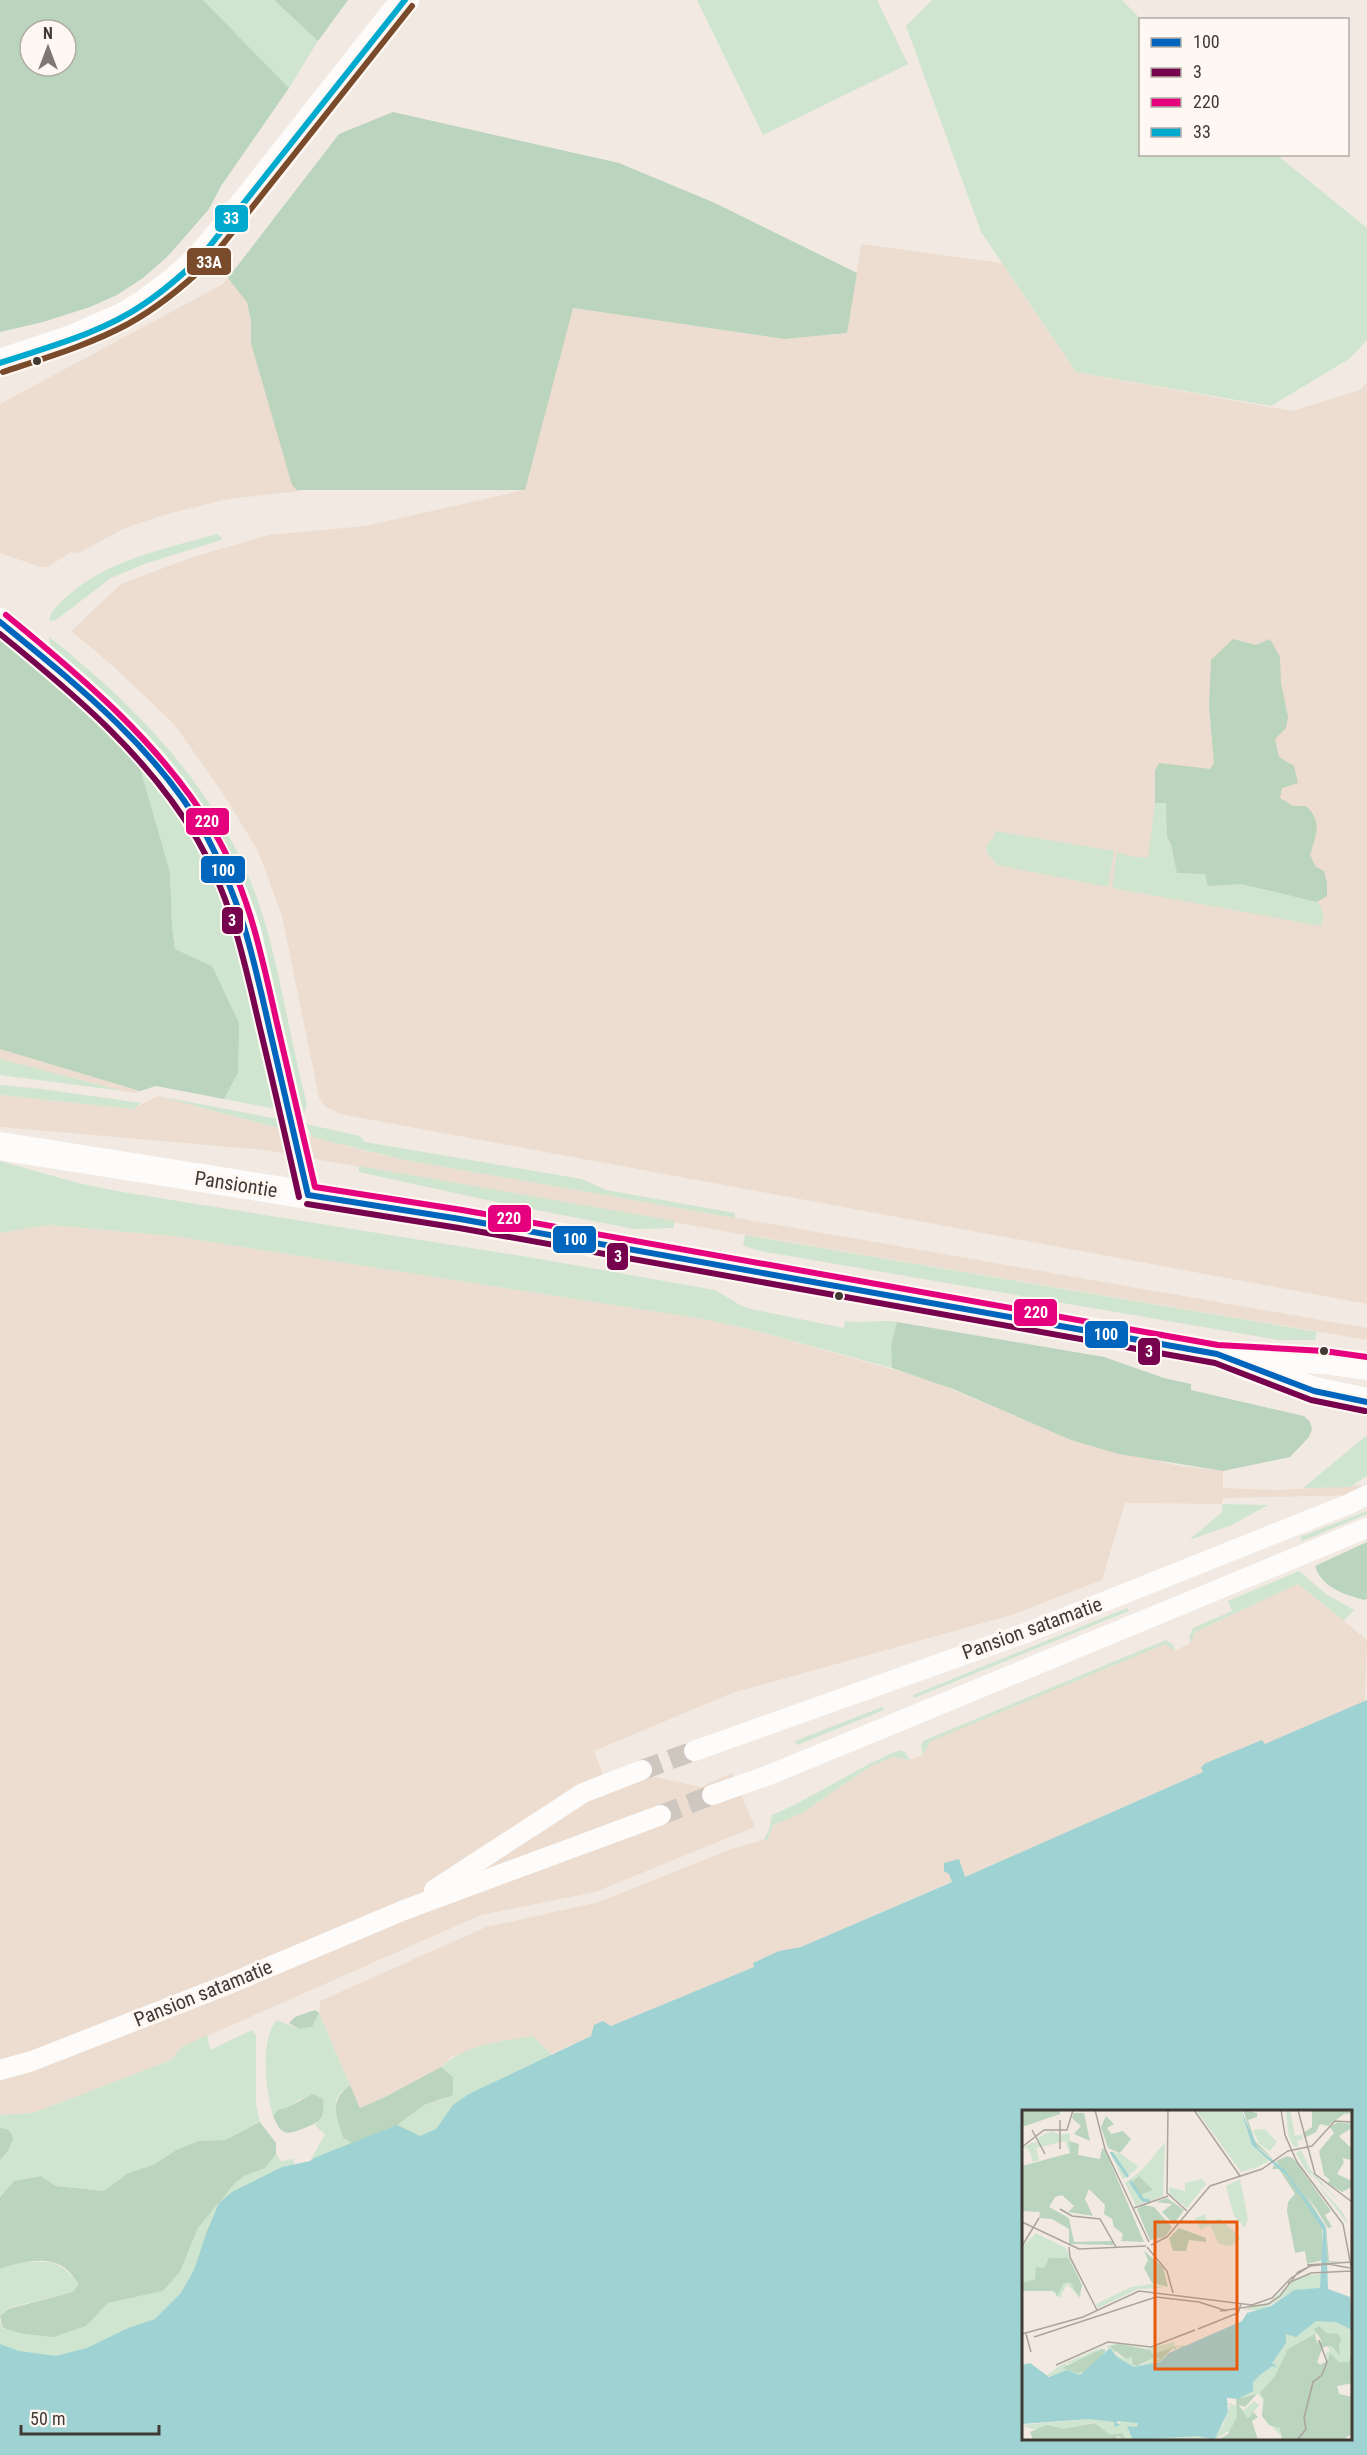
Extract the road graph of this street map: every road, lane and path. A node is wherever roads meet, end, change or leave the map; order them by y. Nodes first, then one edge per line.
1 (405, 0) edge
2 (2, 360) edge
3 (0, 622) edge
4 (0, 1146) edge
5 (308, 1195) junction
6 (1217, 1354) junction
7 (1367, 1366) edge
8 (1367, 1402) edge
9 (1367, 1495) edge
10 (1367, 1528) edge
11 (694, 1751) tunnel mouth
12 (642, 1770) tunnel mouth
13 (712, 1795) tunnel mouth
14 (661, 1815) tunnel mouth
15 (404, 1910) junction
16 (0, 2070) edge

1 - 2 street
3 - 5 street
4 - 5 street, Pansiontie
5 - 6 street, Pansiontie
6 - 7 street, Pansiontie
6 - 8 street, Pansiontie
9 - 11 street, Pansion satamatie
10 - 13 street, Pansion satamatie
12 - 15 street, Pansion satamatie
14 - 15 street, Pansion satamatie
15 - 16 street, Pansion satamatie

